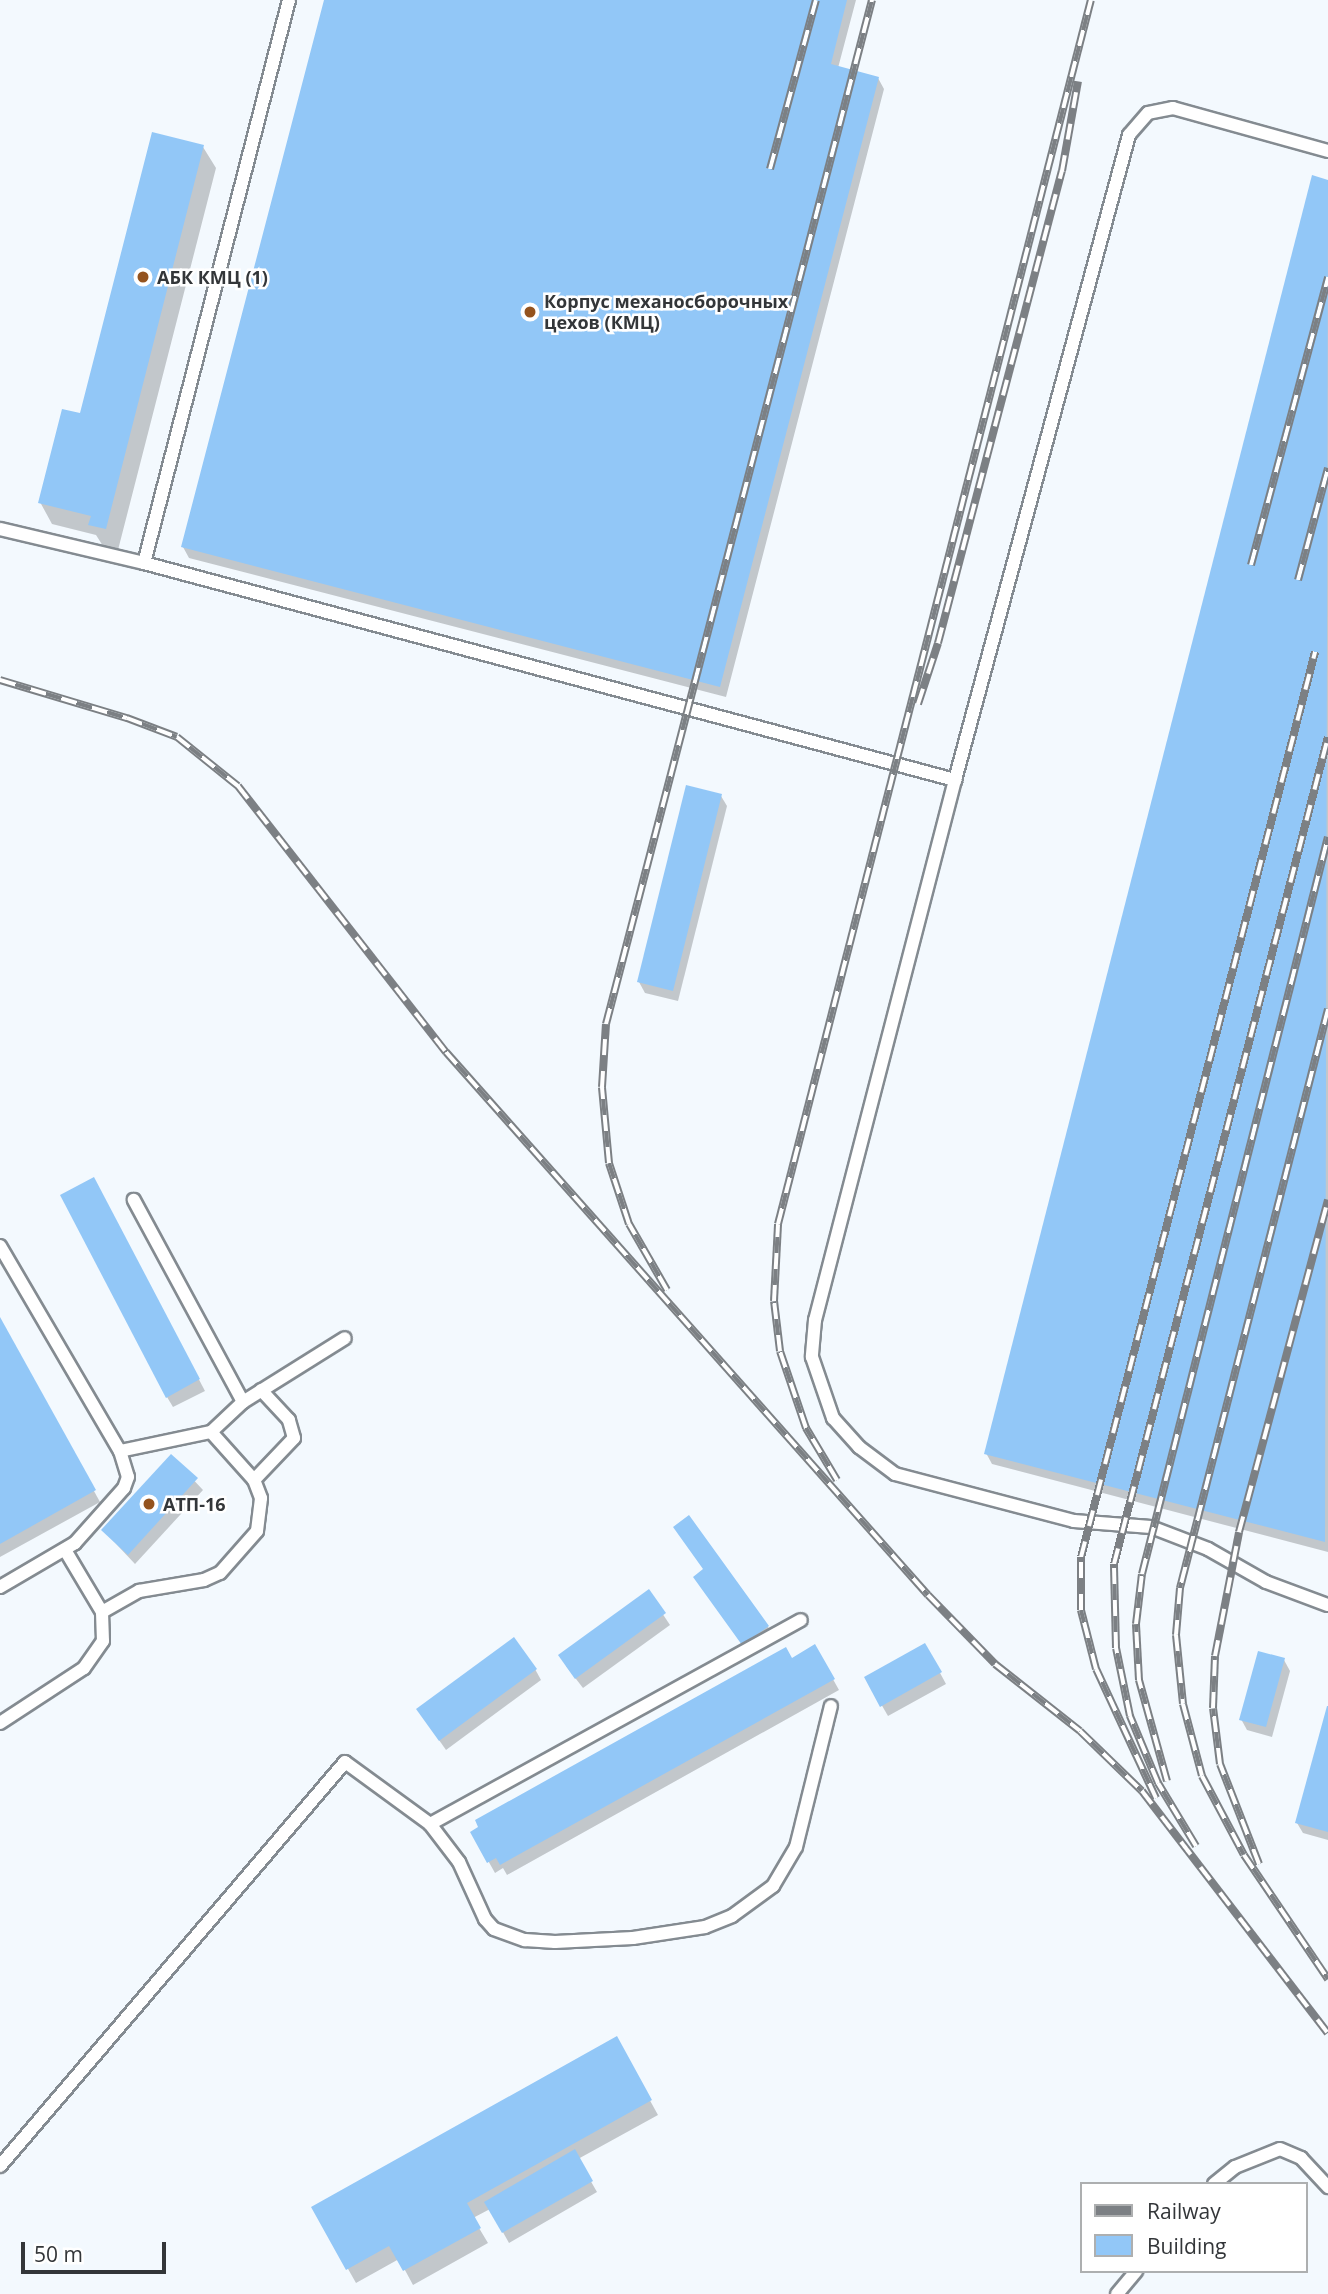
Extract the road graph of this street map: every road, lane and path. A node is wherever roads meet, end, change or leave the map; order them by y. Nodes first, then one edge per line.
1 (289, 0) edge
2 (1328, 151) edge
3 (0, 529) edge
4 (144, 563) junction
5 (955, 780) junction
6 (134, 1200) dead end
7 (0, 1246) edge
8 (345, 1338) dead end
9 (261, 1390) junction
10 (243, 1402) junction
11 (211, 1432) junction
12 (120, 1451) junction
13 (254, 1480) junction
14 (65, 1550) junction
15 (0, 1587) edge
16 (1328, 1605) edge
17 (102, 1612) junction
18 (801, 1620) dead end
19 (831, 1706) dead end
20 (0, 1723) edge
21 (430, 1824) junction
22 (0, 2166) edge
23 (1216, 2182) edge
24 (1328, 2187) edge
25 (1134, 2273) edge
26 (1117, 2294) edge

1 - 4 lane
2 - 5 lane
3 - 4 lane
4 - 5 lane
5 - 16 lane
6 - 10 lane
7 - 12 lane
8 - 9 lane
9 - 10 lane
9 - 13 lane
10 - 11 lane
11 - 12 lane
11 - 13 lane
12 - 14 lane
13 - 17 lane
14 - 15 lane
14 - 17 lane
17 - 20 lane
18 - 21 lane
19 - 21 lane
21 - 22 lane
23 - 24 lane
25 - 26 lane

